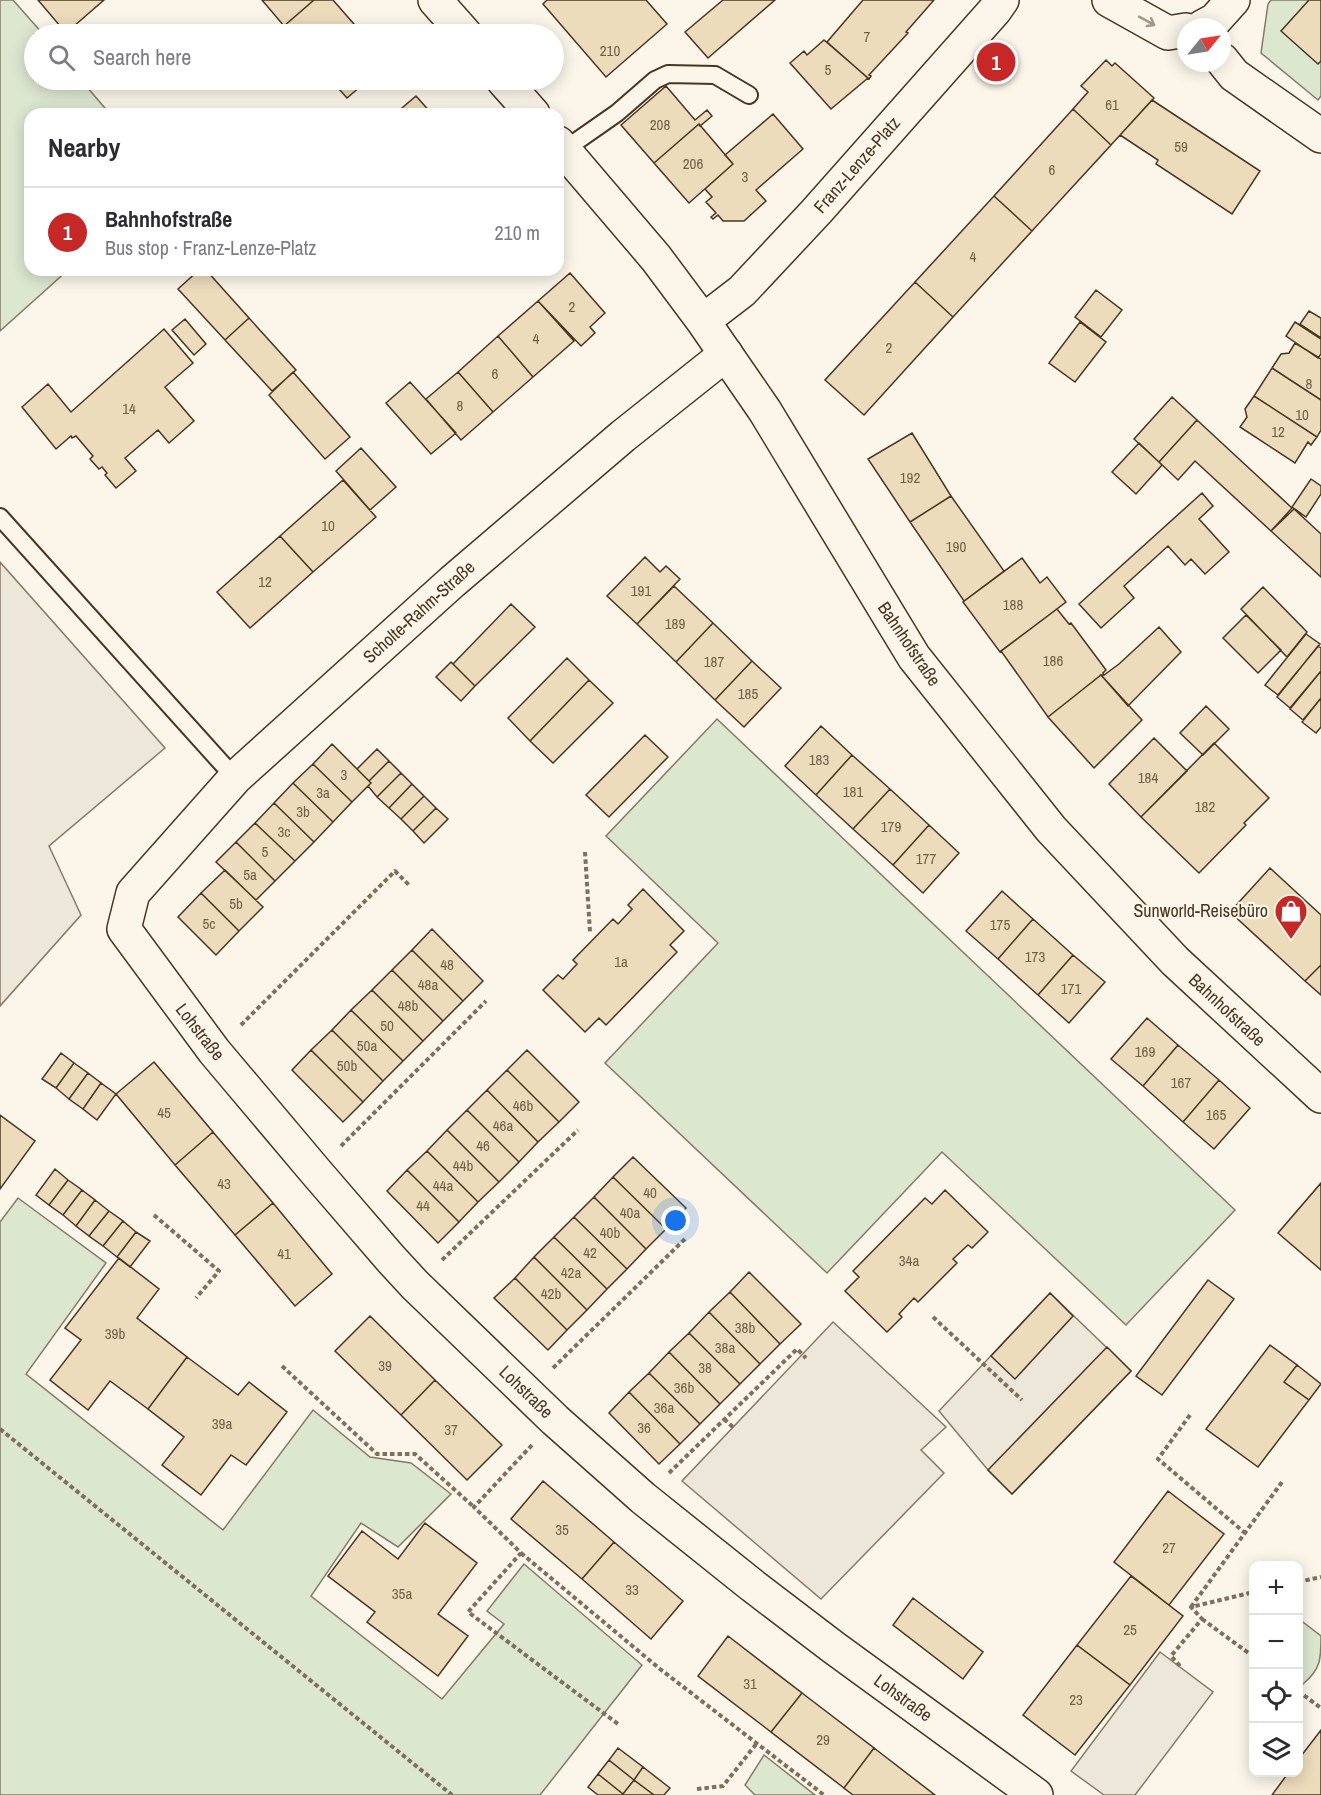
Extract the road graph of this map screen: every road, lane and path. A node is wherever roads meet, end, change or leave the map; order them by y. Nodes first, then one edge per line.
1 (435, 0) edge
2 (1002, 0) edge
3 (1109, 0) edge
4 (1233, 0) edge
5 (1217, 18) edge
6 (456, 24) edge
7 (1177, 32) edge
8 (1231, 71) edge
9 (512, 90) edge
10 (749, 95) dead end
11 (528, 108) edge
12 (1321, 136) edge
13 (564, 145) edge
14 (564, 151) edge
15 (703, 321) junction
16 (726, 354) junction
17 (0, 517) edge
18 (235, 778) junction
19 (585, 852) dead end
20 (409, 885) dead end
21 (133, 893) joint
22 (590, 932) dead end
23 (486, 1001) dead end
24 (214, 1050) junction
25 (1321, 1096) edge
26 (578, 1130) dead end
27 (315, 1172) junction
28 (154, 1215) dead end
29 (687, 1237) dead end
30 (415, 1285) junction
31 (196, 1298) dead end
32 (933, 1317) dead end
33 (806, 1358) dead end
34 (282, 1366) dead end
35 (527, 1394) junction
36 (1022, 1400) dead end
37 (1190, 1416) dead end
38 (724, 1419) junction
39 (555, 1420) junction
40 (0, 1429) edge
41 (735, 1429) dead end
42 (1282, 1482) dead end
43 (643, 1498) junction
44 (474, 1508) junction
45 (1245, 1533) junction
46 (521, 1553) junction
47 (1321, 1577) edge
48 (1303, 1581) edge
49 (1249, 1594) edge
50 (1191, 1606) junction
51 (1202, 1619) junction
52 (1249, 1653) edge
53 (1180, 1666) dead end
54 (1303, 1694) edge
55 (1321, 1708) edge
56 (618, 1724) dead end
57 (757, 1743) junction
58 (697, 1789) dead end
59 (452, 1795) edge
60 (824, 1795) edge
61 (1036, 1795) edge

1 - 6 street
2 - 15 street, Franz-Lenze-Platz
3 -> 7 street
4 - 5 street
8 - 12 street
9 - 11 street
10 - 13 lane
14 - 15 street, Bahnhofstraße
15 - 16 street, Bahnhofstraße
16 - 18 street, Scholte-Rahm-Straße
16 - 25 street, Bahnhofstraße
17 - 18 lane
18 - 21 street, Scholte-Rahm-Straße
19 - 22 path
20 - 24 path
21 - 24 street, Lohstraße
23 - 27 path
24 - 27 street, Lohstraße
26 - 30 path
27 - 30 street, Lohstraße
28 - 31 path
29 - 35 path
30 - 35 street, Lohstraße
32 - 36 path
33 - 38 path
34 - 44 path
35 - 39 street, Lohstraße
37 - 45 path
38 - 41 path
38 - 43 path
39 - 43 street, Lohstraße
39 - 44 path
40 - 59 path
42 - 45 path
43 - 61 street, Lohstraße
44 - 46 path
45 - 50 path
46 - 56 path
46 - 57 path
47 - 48 path
49 - 50 path
50 - 51 path
51 - 52 path
51 - 53 path
54 - 55 path
57 - 58 path
57 - 60 path

